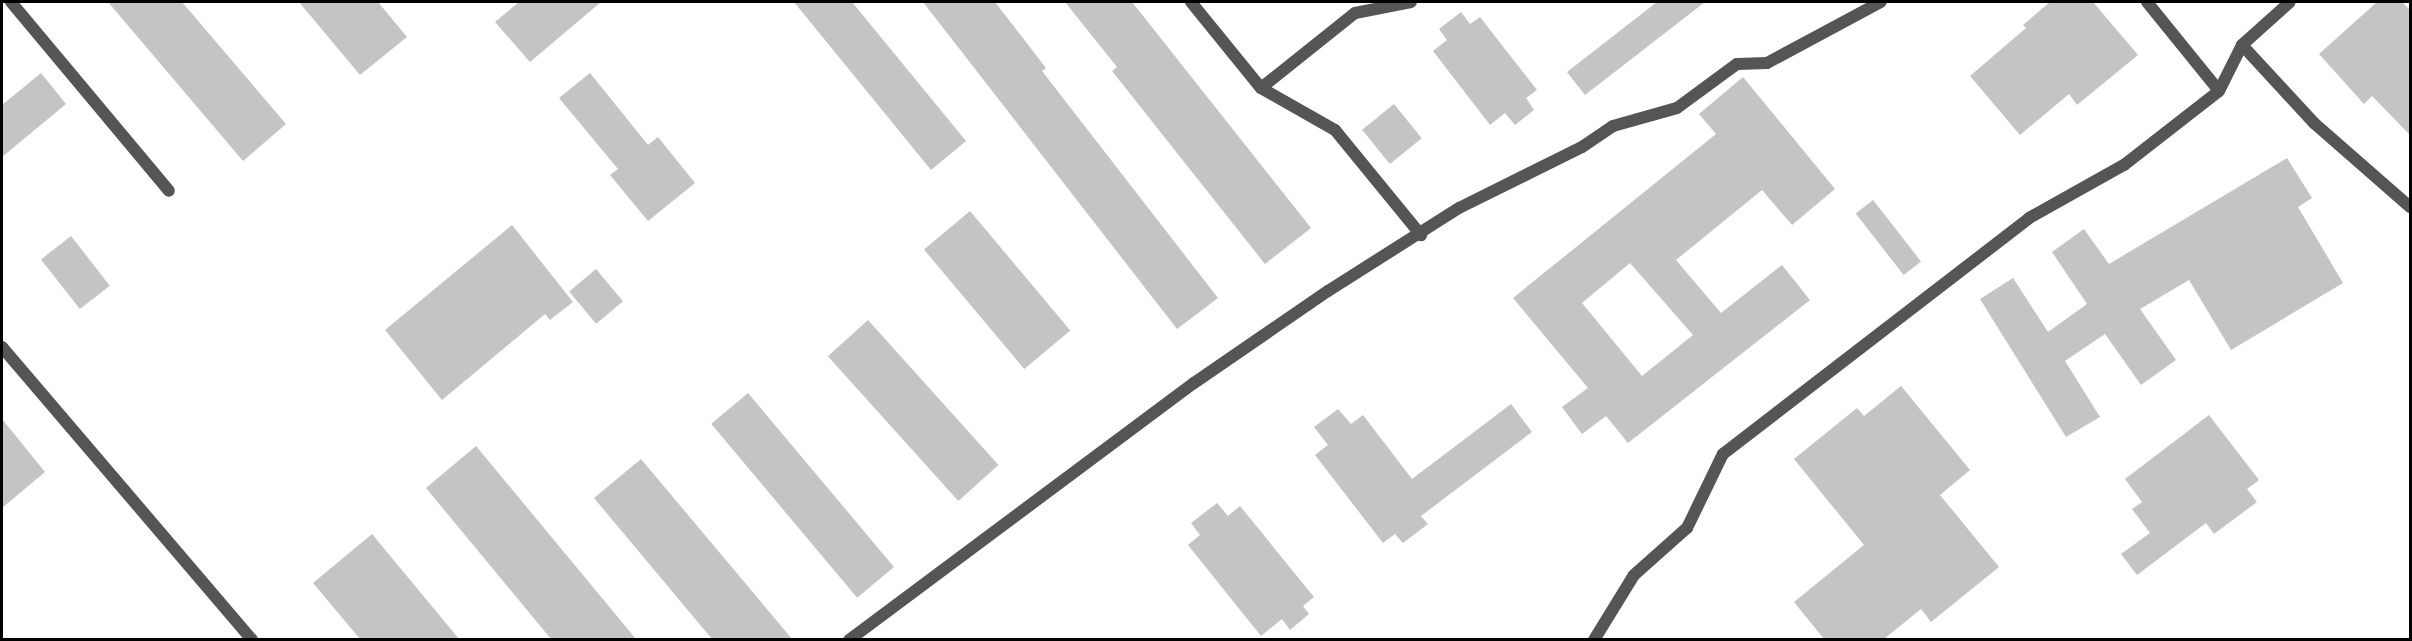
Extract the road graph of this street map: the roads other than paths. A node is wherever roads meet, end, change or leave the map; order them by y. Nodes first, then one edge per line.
1 (11, 2) edge
2 (1191, 2) edge
3 (1411, 2) edge
4 (1881, 2) edge
5 (2147, 2) edge
6 (2290, 2) edge
7 (2242, 45) junction
8 (1261, 88) junction
9 (2219, 90) junction
10 (169, 191) dead end
11 (2410, 207) edge
12 (1421, 236) junction
13 (2, 347) edge
14 (252, 639) edge
15 (849, 639) edge
16 (1594, 639) edge

1 - 10 street
2 - 8 street
3 - 8 street
4 - 12 street
5 - 9 street
6 - 7 street
7 - 9 street
7 - 11 street
8 - 12 street
9 - 16 street
12 - 15 street
13 - 14 street

